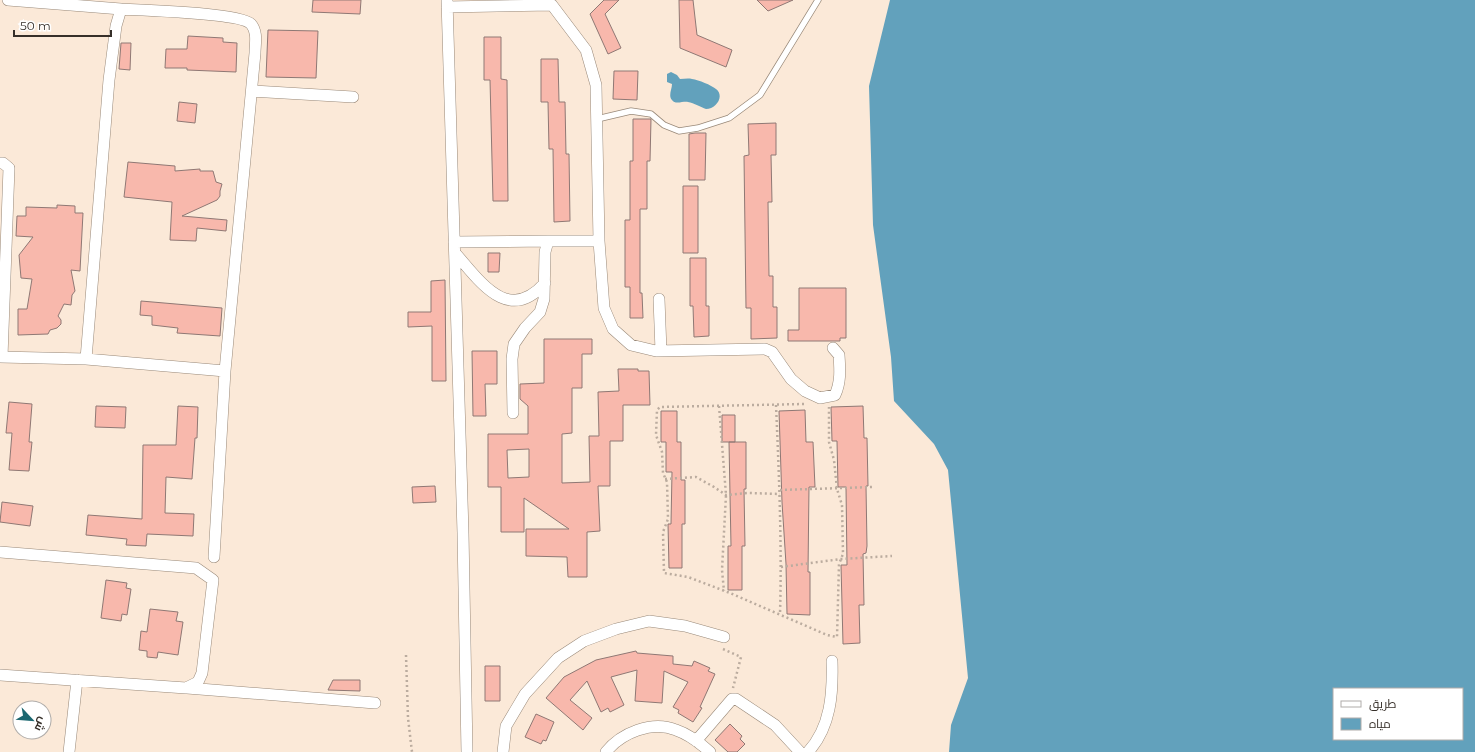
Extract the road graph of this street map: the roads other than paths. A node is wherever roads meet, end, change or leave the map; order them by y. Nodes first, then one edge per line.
1 (8, 0) edge
2 (818, 0) edge
3 (552, 3) edge
4 (447, 4) edge
5 (121, 10) junction
6 (252, 91) junction
7 (353, 97) dead end
8 (597, 119) junction
9 (0, 163) edge
10 (548, 241) junction
11 (599, 241) junction
12 (455, 247) junction
13 (545, 283) junction
14 (659, 299) dead end
15 (833, 348) dead end
16 (661, 351) junction
17 (1, 357) edge
18 (86, 359) junction
19 (225, 371) junction
20 (513, 413) dead end
21 (0, 552) edge
22 (214, 557) dead end
23 (724, 637) road end
24 (832, 660) dead end
25 (0, 675) edge
26 (77, 680) junction
27 (186, 688) junction
28 (375, 703) dead end
29 (696, 742) junction
30 (69, 752) edge
31 (467, 752) edge
32 (503, 752) edge
33 (606, 752) edge
34 (710, 752) edge
35 (800, 752) edge
36 (808, 752) edge

1 - 5 street
2 - 8 lane
3 - 4 street
3 - 8 street
4 - 12 street
5 - 6 street
5 - 18 street
6 - 7 street
6 - 19 street
8 - 11 street
9 - 17 street
10 - 11 street
10 - 12 street
10 - 13 street
11 - 16 street
12 - 13 street
12 - 31 street
13 - 20 street
14 - 16 street
15 - 16 street
17 - 18 street
18 - 19 street
19 - 22 street
21 - 27 street
23 - 32 street
24 - 36 street
25 - 26 street
26 - 27 street
26 - 30 street
27 - 28 street
29 - 33 street
29 - 34 street
29 - 35 street

